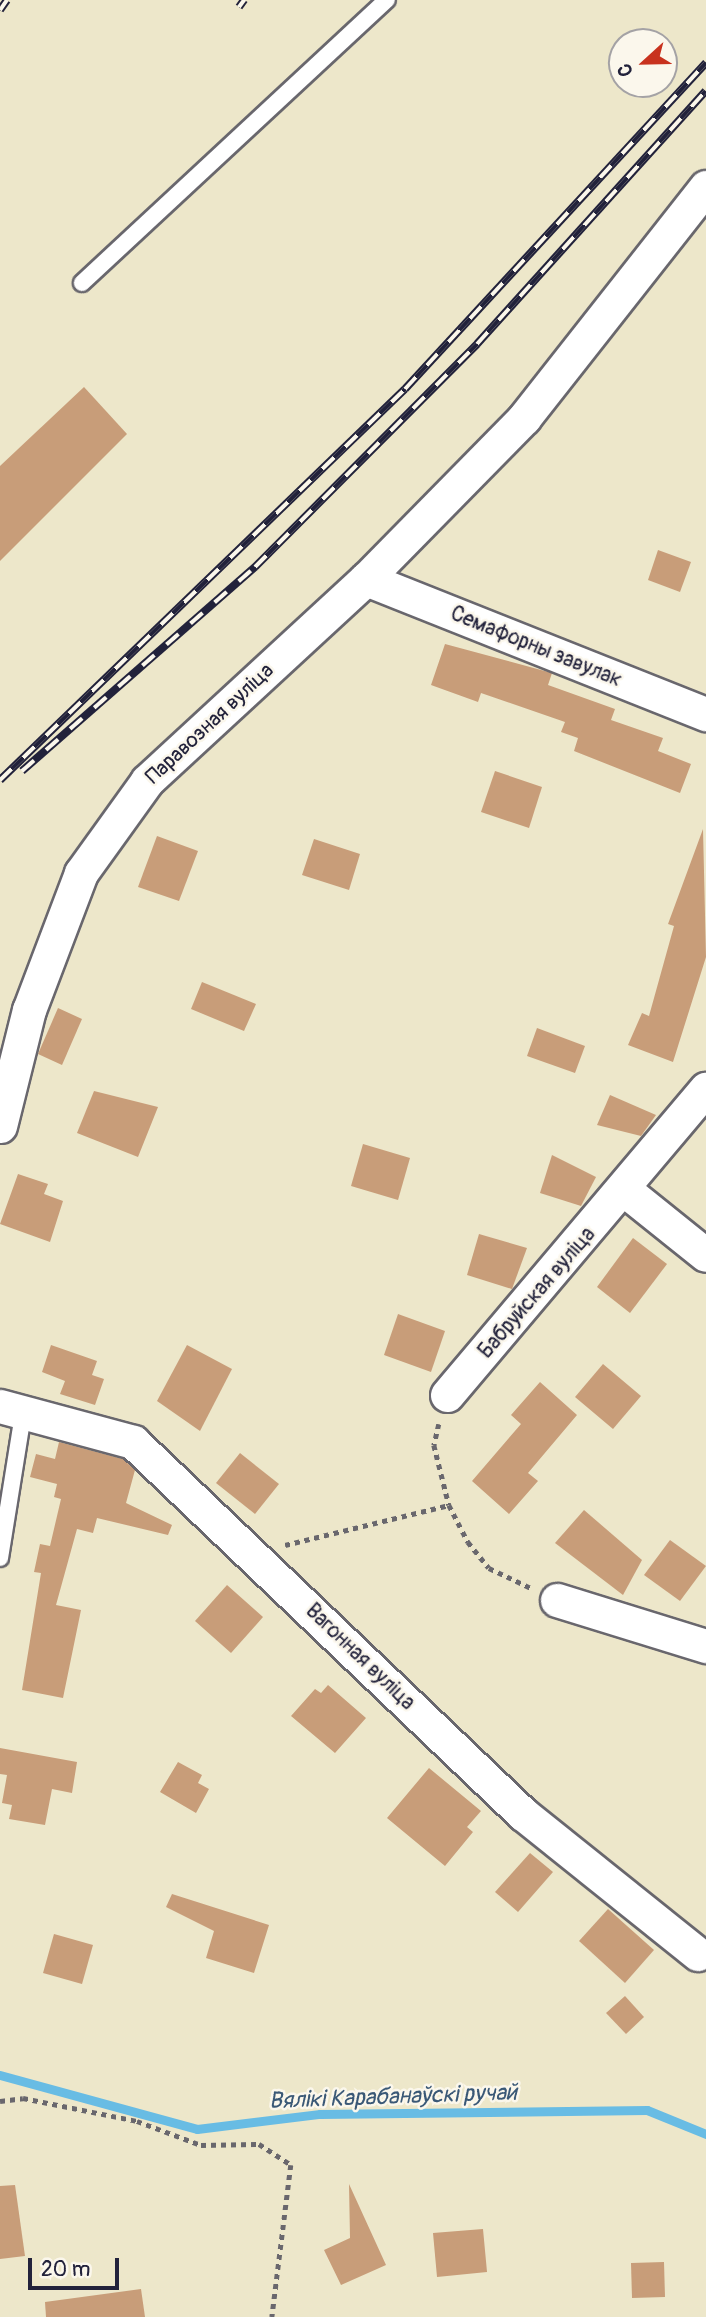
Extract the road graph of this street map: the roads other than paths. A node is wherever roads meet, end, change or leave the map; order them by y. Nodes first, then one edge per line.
1 (387, 0) edge
2 (706, 187) edge
3 (82, 283) dead end
4 (366, 579) junction
5 (706, 714) edge
6 (706, 1089) edge
7 (0, 1126) edge
8 (626, 1191) junction
9 (706, 1255) edge
10 (447, 1395) dead end
11 (12, 1410) edge
12 (0, 1558) edge
13 (557, 1600) road end
14 (706, 1646) edge
15 (698, 1954) dead end

1 - 3 lane
2 - 4 street, Паравозная вуліца
4 - 5 street, Семафорны завулак
4 - 7 street, Паравозная вуліца
6 - 8 street, Бабруйская вуліца
8 - 9 street
8 - 10 street, Бабруйская вуліца
11 - 12 lane
11 - 15 street, Вагонная вуліца
13 - 14 street

